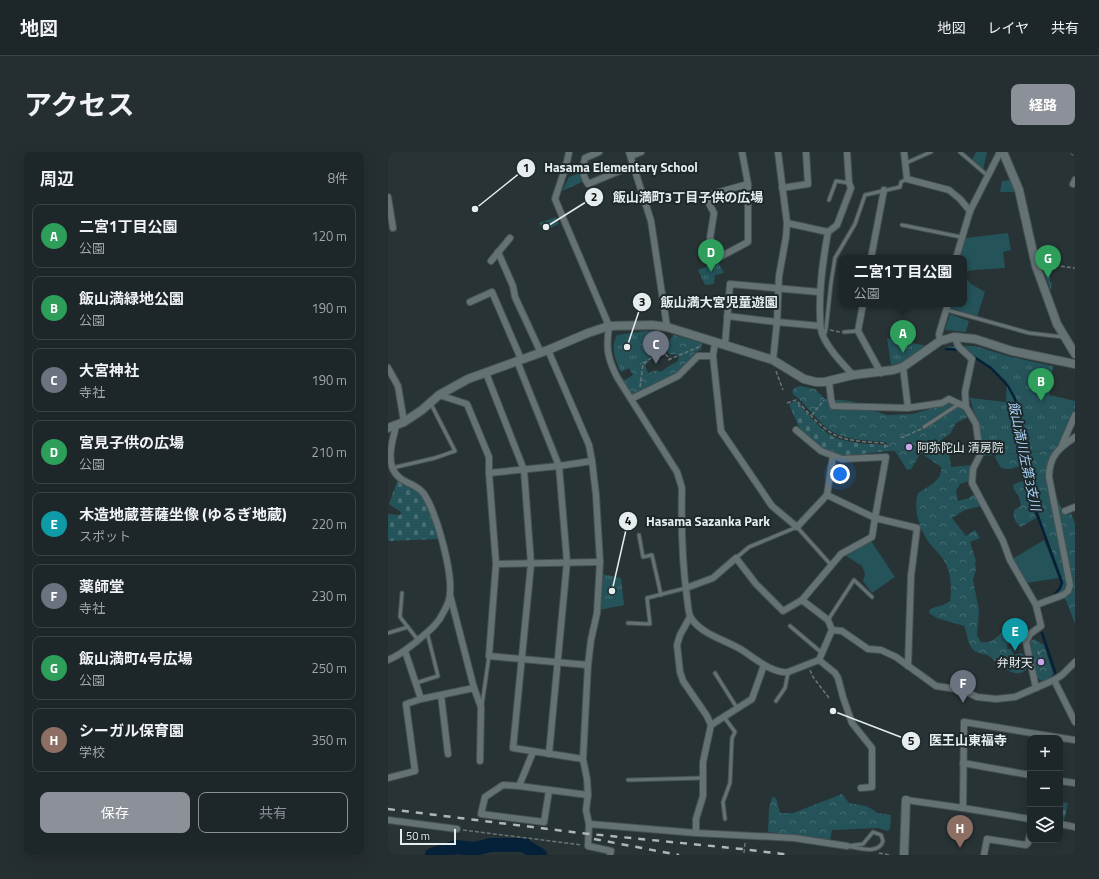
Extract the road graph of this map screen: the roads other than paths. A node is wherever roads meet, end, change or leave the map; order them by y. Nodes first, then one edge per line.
1 (569, 152) edge
2 (599, 152) edge
3 (641, 152) edge
4 (742, 152) edge
5 (778, 152) edge
6 (806, 152) edge
7 (847, 152) edge
8 (904, 152) edge
9 (931, 152) edge
10 (960, 152) edge
11 (1002, 152) edge
12 (630, 154) edge
13 (906, 163) junction
14 (634, 165) junction
15 (988, 176) junction
16 (907, 179) junction
17 (849, 183) junction
18 (748, 184) junction
19 (782, 188) junction
20 (884, 190) junction
21 (388, 197) edge
22 (829, 200) dead end
23 (970, 211) junction
24 (787, 223) junction
25 (902, 225) dead end
26 (393, 228) dead end
27 (828, 232) junction
28 (962, 237) junction
29 (510, 238) dead end
30 (498, 252) junction
31 (872, 255) edge
32 (957, 255) edge
33 (491, 261) dead end
34 (778, 287) junction
35 (820, 292) junction
36 (470, 302) dead end
37 (862, 307) edge
38 (947, 307) edge
39 (727, 316) junction
40 (777, 322) junction
41 (609, 326) junction
42 (667, 327) junction
43 (823, 327) junction
44 (858, 331) junction
45 (844, 332) road end
46 (954, 337) junction
47 (1065, 337) junction
48 (940, 341) junction
49 (715, 342) junction
50 (725, 345) junction
51 (544, 352) junction
52 (1075, 354) edge
53 (713, 356) junction
54 (519, 360) junction
55 (773, 360) junction
56 (1075, 364) edge
57 (903, 367) junction
58 (388, 368) edge
59 (486, 373) junction
60 (881, 373) junction
61 (853, 376) junction
62 (829, 382) junction
63 (439, 395) junction
64 (631, 399) junction
65 (430, 403) junction
66 (959, 404) junction
67 (966, 407) junction
68 (908, 408) junction
69 (1075, 415) edge
70 (404, 422) junction
71 (392, 427) edge
72 (924, 427) road end
73 (796, 430) dead end
74 (1074, 439) edge
75 (1061, 447) junction
76 (833, 456) junction
77 (592, 461) junction
78 (559, 466) junction
79 (392, 468) junction
80 (524, 470) junction
81 (489, 473) junction
82 (827, 495) junction
83 (1075, 507) edge
84 (1065, 511) dead end
85 (875, 518) junction
86 (797, 528) junction
87 (639, 535) dead end
88 (736, 558) junction
89 (567, 562) junction
90 (600, 562) junction
91 (496, 564) junction
92 (531, 564) junction
93 (831, 564) junction
94 (686, 588) junction
95 (402, 594) dead end
96 (661, 594) junction
97 (450, 595) junction
98 (872, 597) dead end
99 (802, 600) junction
100 (1036, 605) junction
101 (690, 617) junction
102 (828, 620) junction
103 (628, 623) dead end
104 (790, 626) dead end
105 (408, 628) junction
106 (832, 630) junction
107 (427, 632) junction
108 (388, 633) edge
109 (418, 640) junction
110 (405, 651) junction
111 (822, 653) junction
112 (489, 656) junction
113 (522, 659) junction
114 (388, 660) edge
115 (819, 660) junction
116 (557, 662) junction
117 (1075, 662) edge
118 (588, 665) junction
119 (764, 665) junction
120 (908, 666) junction
121 (788, 672) junction
122 (715, 673) dead end
123 (1054, 680) junction
124 (416, 683) junction
125 (474, 688) junction
126 (1036, 688) junction
127 (441, 695) junction
128 (421, 699) junction
129 (776, 702) dead end
130 (481, 707) junction
131 (737, 708) junction
132 (724, 717) junction
133 (1075, 722) edge
134 (711, 725) junction
135 (1075, 740) edge
136 (533, 752) junction
137 (448, 754) dead end
138 (549, 754) junction
139 (583, 760) junction
140 (480, 761) dead end
141 (964, 763) junction
142 (1027, 774) edge
143 (388, 778) edge
144 (704, 778) junction
145 (628, 780) dead end
146 (1063, 781) edge
147 (1075, 783) edge
148 (519, 786) junction
149 (861, 788) dead end
150 (549, 791) junction
151 (588, 795) junction
152 (906, 800) joint
153 (963, 808) junction
154 (725, 819) dead end
155 (1027, 819) edge
156 (388, 820) edge
157 (589, 824) junction
158 (1063, 825) edge
159 (1075, 827) edge
160 (457, 829) road end
161 (696, 833) junction
162 (1028, 843) edge
163 (847, 846) junction
164 (610, 855) edge
165 (904, 855) edge
166 (984, 855) edge

1 - 41 street
2 - 14 street
3 - 12 street
4 - 18 street
5 - 19 street
6 - 19 street
7 - 17 street
8 - 13 street
9 - 13 lane
10 - 15 lane
11 - 15 street
11 - 47 street
12 - 14 street
13 - 16 street
14 - 42 street
15 - 23 street
16 - 20 lane
16 - 23 street
17 - 22 lane
17 - 27 street
18 - 18 street
19 - 24 street
20 - 31 street
20 - 43 lane
21 - 26 street
23 - 28 street
24 - 27 street
24 - 34 street
25 - 28 lane
27 - 35 street
28 - 32 street
29 - 30 street
30 - 33 street
30 - 51 street
34 - 35 street
34 - 39 street
34 - 40 street
35 - 43 street
36 - 54 street
37 - 44 street
38 - 47 lane
38 - 48 street
39 - 40 street
39 - 50 street
40 - 43 street
40 - 55 street
41 - 42 street
41 - 51 street
41 - 64 street
42 - 49 street
43 - 61 street
44 - 45 lane
44 - 60 street
46 - 48 street
46 - 56 street
46 - 67 street
47 - 52 street
48 - 57 street
49 - 50 street
49 - 53 street
50 - 55 street
51 - 54 street
51 - 77 street
53 - 64 street
53 - 86 street
54 - 59 street
54 - 78 street
55 - 62 street
57 - 60 street
57 - 68 street
58 - 70 street
59 - 63 street
59 - 80 street
60 - 61 street
61 - 62 street
62 - 68 street
63 - 65 street
63 - 81 street
64 - 94 street
65 - 70 street
65 - 79 lane
66 - 67 lane
66 - 68 street
66 - 72 lane
67 - 100 street
69 - 75 street
70 - 71 street
71 - 79 street
73 - 76 street
74 - 75 street
75 - 100 street
76 - 82 street
76 - 85 street
77 - 78 street
77 - 90 street
78 - 80 street
78 - 89 street
79 - 97 street
80 - 81 street
80 - 92 street
81 - 91 street
82 - 85 street
82 - 86 street
83 - 84 street
85 - 93 street
85 - 120 street
86 - 88 lane
86 - 93 lane
87 - 96 lane
88 - 94 street
88 - 99 street
89 - 90 street
89 - 92 street
89 - 116 street
90 - 118 street
91 - 92 street
91 - 112 street
92 - 113 street
93 - 99 street
94 - 96 lane
94 - 101 street
95 - 105 lane
96 - 103 lane
97 - 107 street
97 - 125 street
98 - 102 lane
99 - 102 street
100 - 126 street
101 - 119 street
101 - 134 street
102 - 106 street
104 - 111 lane
105 - 108 lane
105 - 109 lane
106 - 111 street
106 - 120 street
107 - 109 street
107 - 124 lane
109 - 110 street
110 - 114 street
110 - 124 street
111 - 115 street
112 - 113 street
112 - 130 lane
113 - 116 street
113 - 136 street
115 - 121 street
115 - 149 street
116 - 118 street
116 - 138 street
117 - 123 street
118 - 139 street
119 - 121 street
119 - 131 street
120 - 126 street
121 - 129 lane
122 - 131 lane
123 - 126 street
123 - 133 street
124 - 128 street
125 - 127 street
125 - 130 street
127 - 128 street
127 - 137 street
128 - 143 street
130 - 140 street
131 - 132 street
132 - 134 street
132 - 154 lane
134 - 144 street
135 - 141 street
136 - 138 street
136 - 148 street
138 - 139 street
139 - 151 street
141 - 142 street
141 - 153 street
144 - 145 lane
144 - 161 street
146 - 147 street
148 - 150 street
148 - 150 street
150 - 151 street
151 - 157 street
152 - 153 street
152 - 165 street
153 - 155 street
156 - 160 street
157 - 161 street
157 - 164 street
158 - 159 street
161 - 163 street
162 - 166 street
163 - 163 lane

